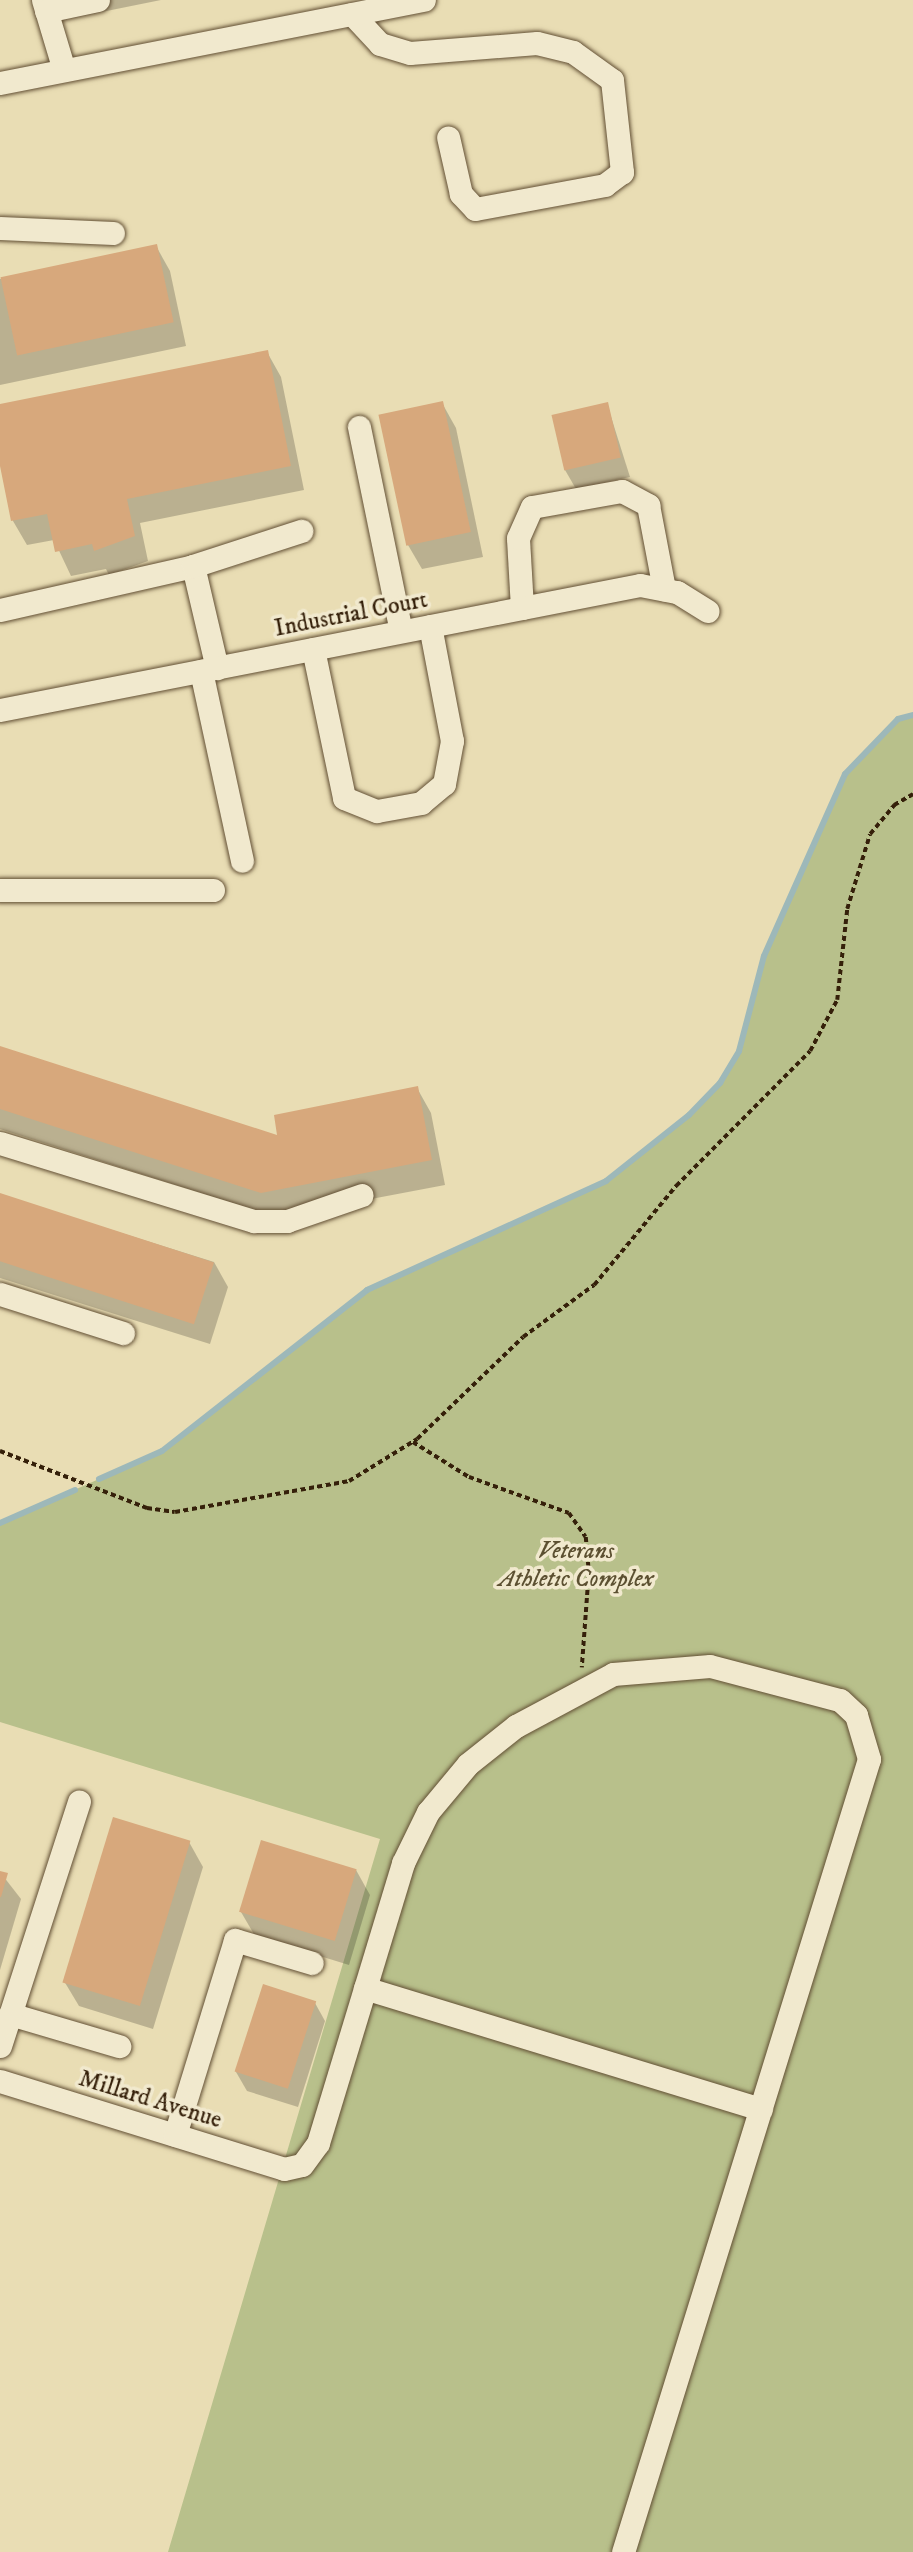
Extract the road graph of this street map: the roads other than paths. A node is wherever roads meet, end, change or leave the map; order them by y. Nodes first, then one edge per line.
1 (98, 0) edge
2 (424, 0) edge
3 (44, 5) edge
4 (352, 14) junction
5 (64, 70) junction
6 (0, 83) edge
7 (448, 137) dead end
8 (0, 228) edge
9 (113, 233) dead end
10 (359, 427) dead end
11 (301, 531) dead end
12 (193, 566) junction
13 (664, 589) junction
14 (522, 608) junction
15 (0, 610) edge
16 (708, 611) dead end
17 (430, 626) junction
18 (401, 631) junction
19 (313, 649) junction
20 (209, 669) junction
21 (0, 710) edge
22 (242, 861) dead end
23 (0, 890) edge
24 (213, 890) dead end
25 (0, 1143) edge
26 (362, 1195) dead end
27 (0, 1294) edge
28 (123, 1333) dead end
29 (79, 1801) dead end
30 (312, 1963) dead end
31 (365, 1988) junction
32 (10, 2014) junction
33 (0, 2046) edge
34 (119, 2046) dead end
35 (0, 2081) edge
36 (761, 2109) junction
37 (175, 2135) junction
38 (623, 2552) edge

1 - 3 street
2 - 4 street
3 - 5 street
4 - 5 street
4 - 7 street
5 - 6 street
8 - 9 street
10 - 18 street
11 - 12 street
12 - 15 street
12 - 20 street
13 - 14 street, Industrial Court
13 - 14 street
13 - 16 street, Industrial Court
14 - 17 street, Industrial Court
17 - 18 street, Industrial Court
17 - 19 street
18 - 19 street, Industrial Court
19 - 20 street, Industrial Court
20 - 21 street, Industrial Court
20 - 22 street
23 - 24 street
25 - 26 street
27 - 28 street
29 - 32 street
30 - 37 street
31 - 36 street
31 - 36 street
31 - 37 street, Millard Avenue
32 - 33 street
32 - 34 street
35 - 37 street, Millard Avenue
36 - 38 street

